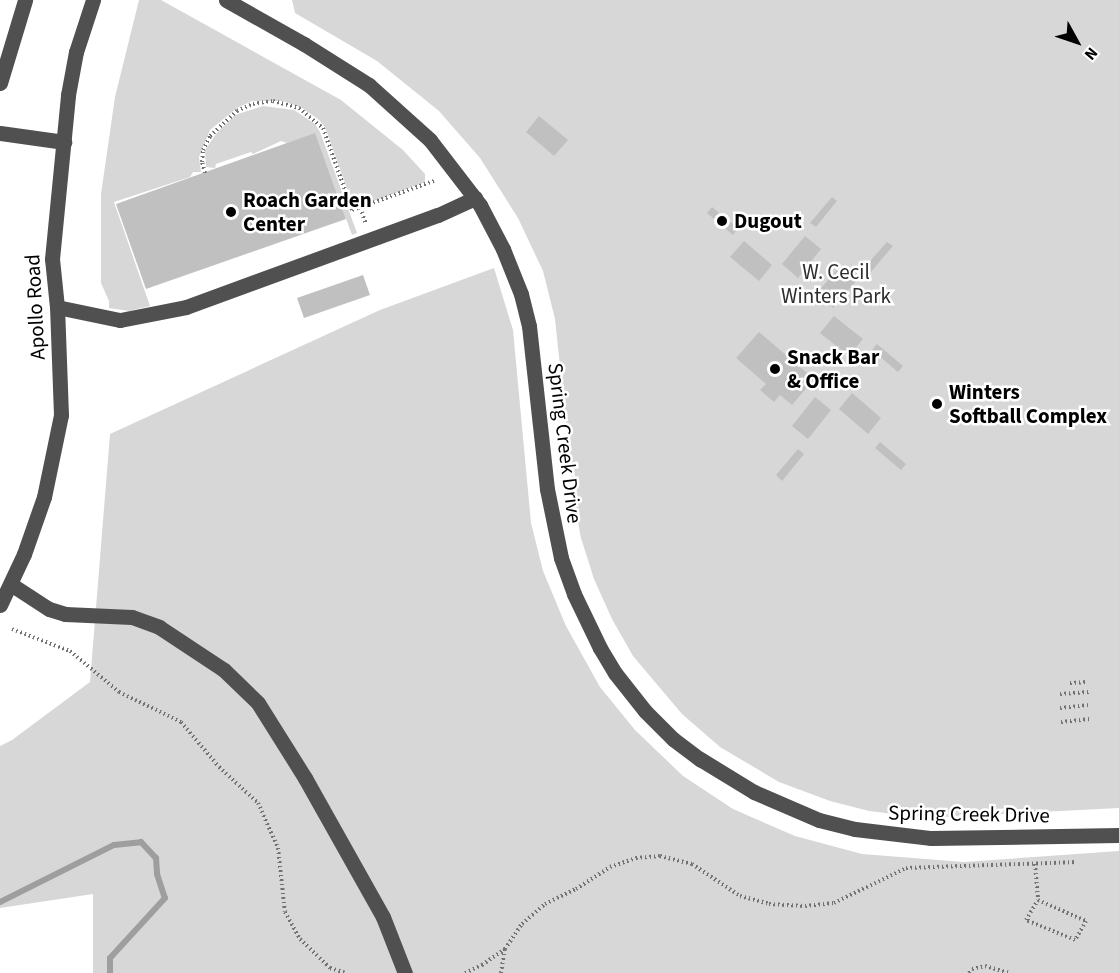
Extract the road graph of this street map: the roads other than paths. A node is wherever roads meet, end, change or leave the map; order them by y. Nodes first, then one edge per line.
1 (25, 0) edge
2 (93, 0) edge
3 (226, 0) edge
4 (252, 6) edge
5 (0, 82) edge
6 (0, 133) edge
7 (64, 142) junction
8 (475, 198) junction
9 (57, 307) junction
10 (12, 585) junction
11 (0, 605) edge
12 (1119, 835) edge
13 (405, 973) edge

1 - 5 street
2 - 7 street, Apollo Road
3 - 4 street, Spring Creek Drive
4 - 8 street, Spring Creek Drive
6 - 7 street
7 - 9 street, Apollo Road
8 - 9 street
8 - 12 street, Spring Creek Drive
9 - 10 street, Apollo Road
10 - 11 street, Apollo Road
10 - 13 street

